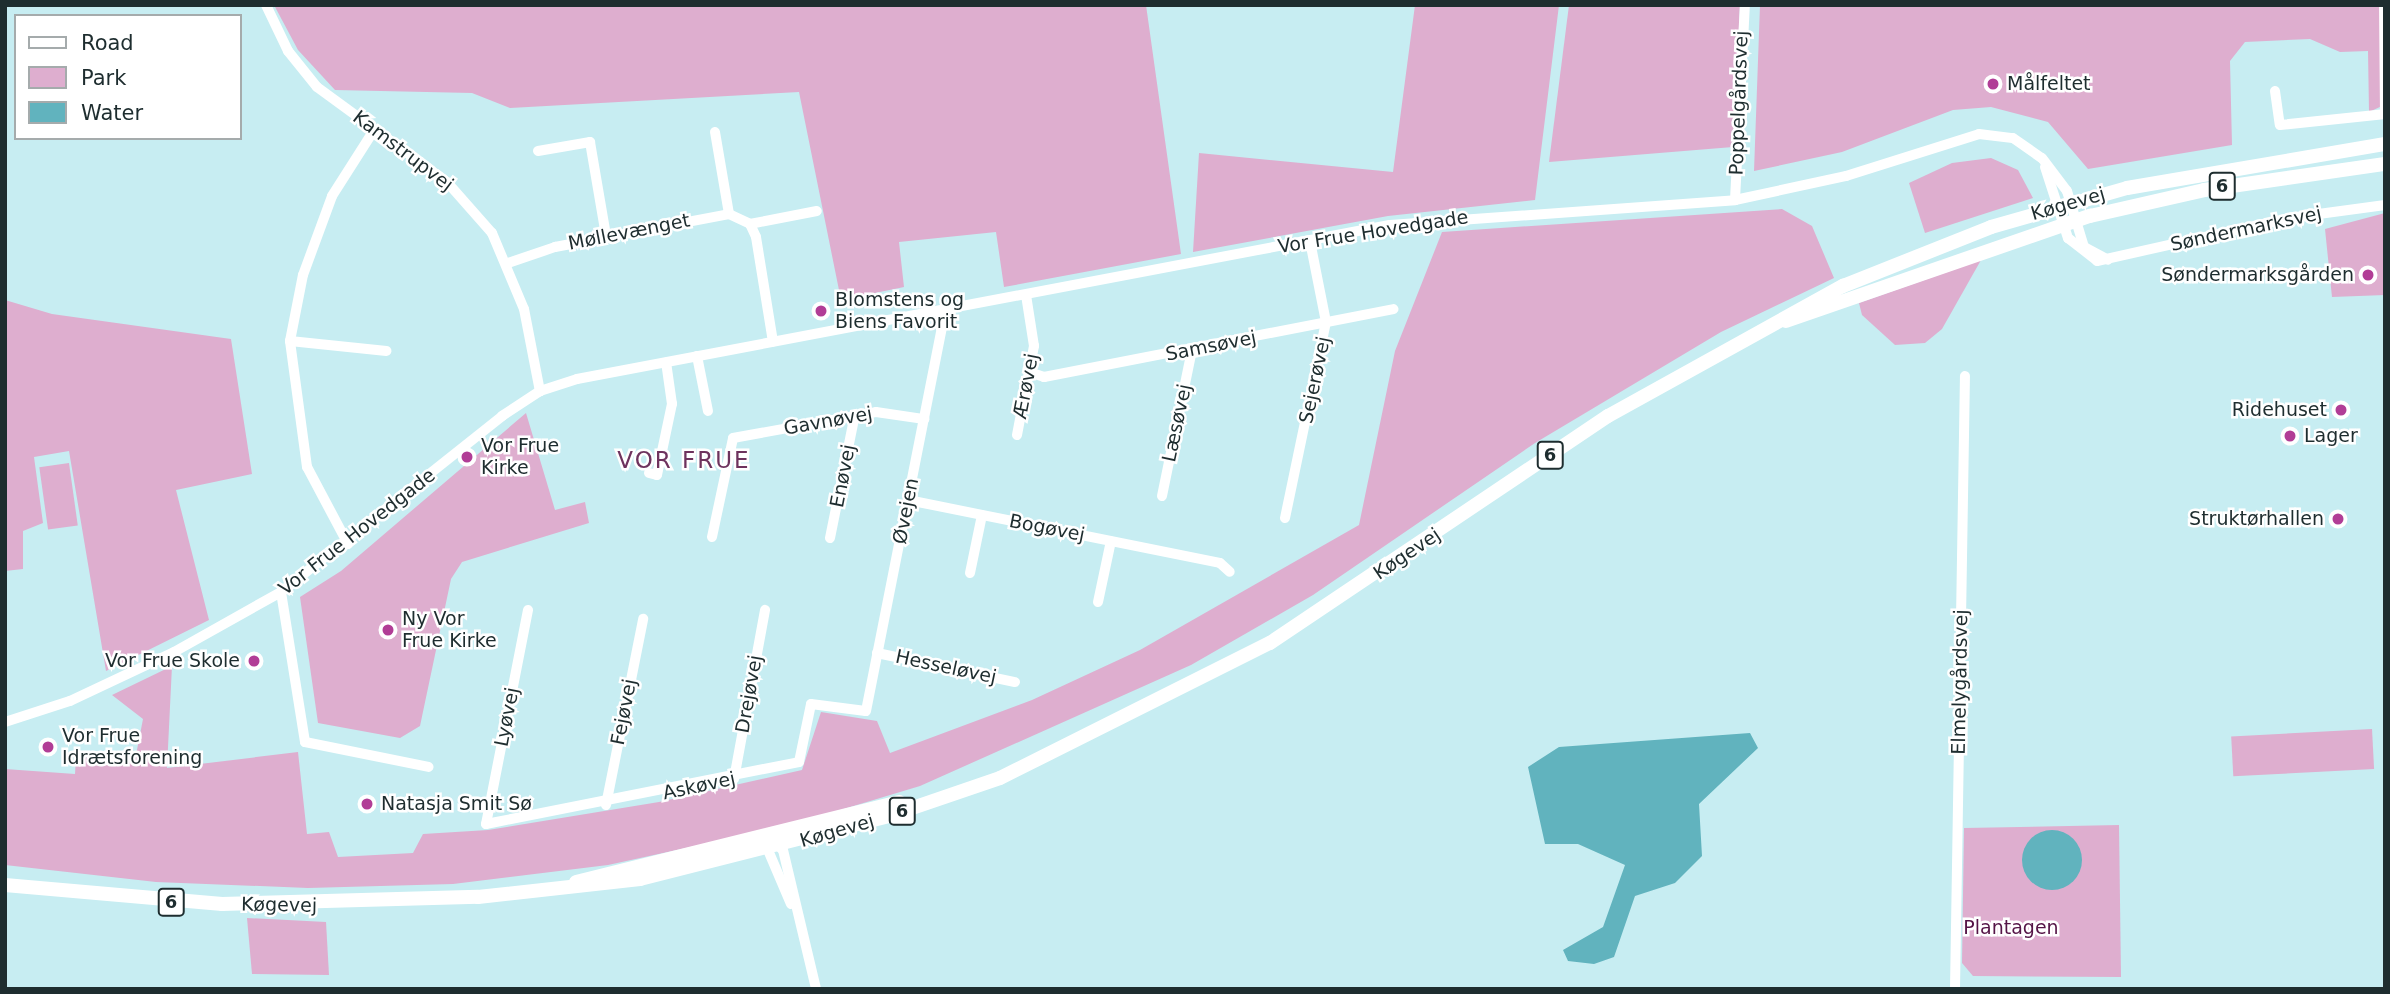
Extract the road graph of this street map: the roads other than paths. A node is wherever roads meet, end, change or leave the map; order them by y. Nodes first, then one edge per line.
1 (266, 5) edge
2 (1745, 5) edge
3 (2385, 5) edge
4 (2275, 91) dead end
5 (374, 130) junction
6 (715, 132) dead end
7 (2385, 144) edge
8 (538, 150) dead end
9 (2385, 164) edge
10 (1735, 200) junction
11 (2066, 204) junction
12 (2385, 205) edge
13 (817, 211) dead end
14 (729, 214) junction
15 (2070, 222) junction
16 (750, 224) junction
17 (606, 236) junction
18 (1310, 241) junction
19 (508, 263) junction
20 (1026, 295) junction
21 (1393, 309) dead end
22 (945, 311) junction
23 (1326, 322) junction
24 (1771, 325) junction
25 (290, 341) junction
26 (774, 342) junction
27 (1192, 350) junction
28 (386, 351) dead end
29 (697, 356) junction
30 (666, 362) junction
31 (1030, 372) junction
32 (1965, 376) dead end
33 (540, 391) junction
34 (708, 411) dead end
35 (855, 414) junction
36 (924, 419) junction
37 (1017, 435) dead end
38 (649, 473) dead end
39 (1162, 496) dead end
40 (908, 500) junction
41 (982, 515) junction
42 (1285, 518) dead end
43 (712, 537) dead end
44 (830, 538) dead end
45 (1111, 541) junction
46 (348, 544) junction
47 (1230, 572) dead end
48 (970, 573) dead end
49 (281, 592) junction
50 (1098, 602) dead end
51 (528, 610) dead end
52 (765, 610) dead end
53 (643, 619) dead end
54 (877, 653) junction
55 (1015, 682) dead end
56 (866, 711) joint
57 (5, 722) edge
58 (429, 767) dead end
59 (734, 779) junction
60 (606, 805) junction
61 (486, 824) joint
62 (774, 845) junction
63 (5, 886) edge
64 (816, 989) edge
65 (1955, 989) edge

1 - 5 street, Kamstrupvej
2 - 10 street, Poppelgårdsvej
3 - 4 street
5 - 19 street, Kamstrupvej
5 - 25 street
6 - 14 street
7 - 11 main road, Køgevej / 6
8 - 17 street
9 - 15 main road, Køgevej / 6
10 - 11 street, Vor Frue Hovedgade
10 - 18 street, Vor Frue Hovedgade
11 - 15 street, Vor Frue Hovedgade
11 - 24 main road, Køgevej / 6
12 - 15 street, Søndermarksvej
13 - 16 street
14 - 16 street
14 - 17 street, Møllevænget
15 - 24 main road, Køgevej / 6
16 - 26 street
17 - 19 street, Møllevænget
18 - 20 street, Vor Frue Hovedgade
18 - 23 street, Sejerøvej
19 - 33 street, Kamstrupvej
20 - 22 street, Vor Frue Hovedgade
20 - 31 street, Ærøvej
21 - 23 street, Samsøvej
22 - 26 street, Vor Frue Hovedgade
22 - 36 street, Øvejen
23 - 27 street, Samsøvej
23 - 42 street, Sejerøvej
24 - 62 main road, Køgevej / 6
25 - 28 street
25 - 46 street
26 - 29 street, Vor Frue Hovedgade
27 - 31 street, Samsøvej
27 - 39 street, Læsøvej
29 - 30 street, Vor Frue Hovedgade
29 - 34 street
30 - 33 street, Vor Frue Hovedgade
30 - 38 street
31 - 37 street, Ærøvej
32 - 65 street, Elmelygårdsvej
33 - 46 street, Vor Frue Hovedgade
35 - 36 street, Gavnøvej
35 - 43 street, Gavnøvej
35 - 44 street, Enøvej
36 - 40 street, Øvejen
40 - 41 street, Bogøvej
40 - 54 street, Øvejen
41 - 45 street, Bogøvej
41 - 48 street, Bogøvej
45 - 47 street, Bogøvej
45 - 50 street, Bogøvej
46 - 49 street, Vor Frue Hovedgade
49 - 57 street, Vor Frue Hovedgade
49 - 58 street
51 - 61 street, Lyøvej
52 - 59 street, Drejøvej
53 - 60 street, Fejøvej
54 - 55 street, Hesseløvej
54 - 56 street, Øvejen
56 - 59 street, Askøvej
59 - 60 street, Askøvej
60 - 61 street, Askøvej
62 - 63 main road, Køgevej / 6
62 - 64 street

